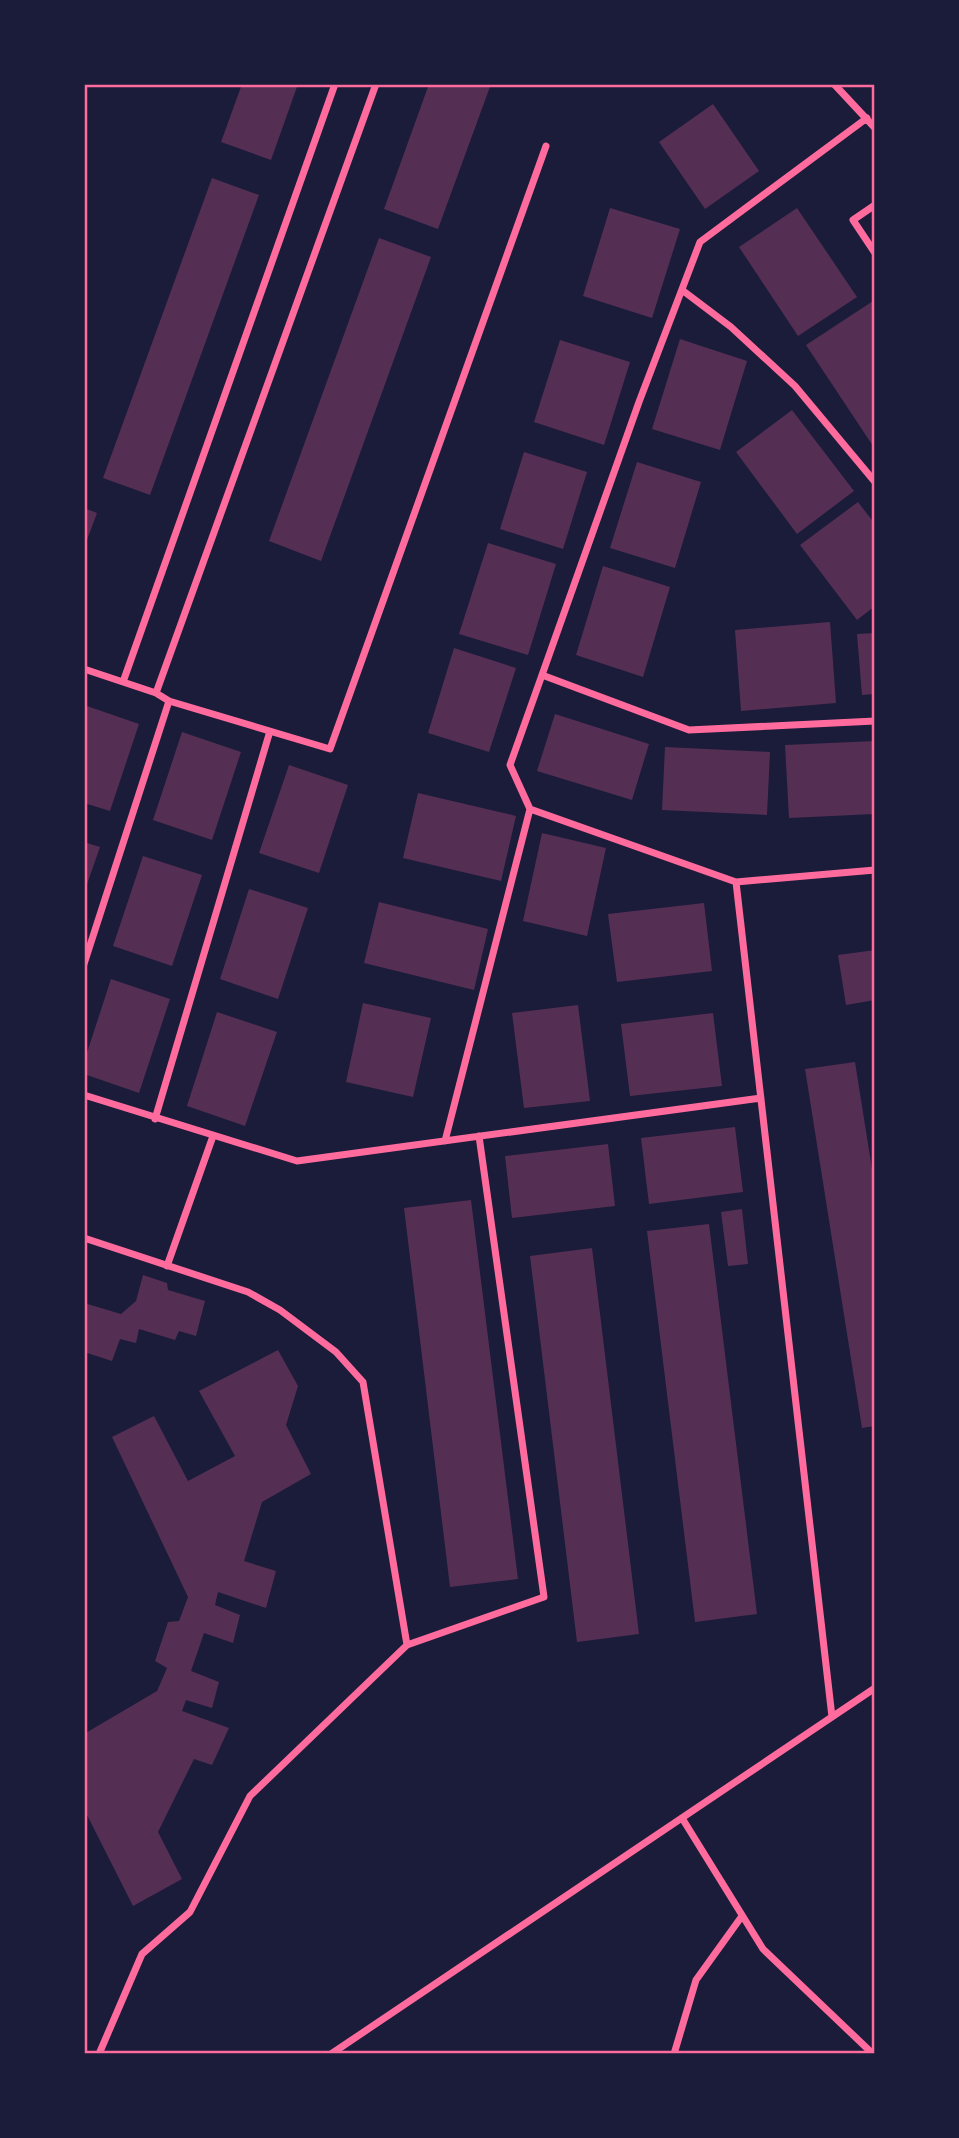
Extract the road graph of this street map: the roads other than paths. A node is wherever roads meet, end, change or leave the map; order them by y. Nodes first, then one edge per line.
1 (335, 84) edge
2 (376, 84) edge
3 (834, 84) edge
4 (867, 118) junction
5 (875, 128) edge
6 (546, 146) dead end
7 (875, 205) edge
8 (875, 253) edge
9 (682, 290) junction
10 (875, 482) edge
11 (84, 668) edge
12 (542, 675) junction
13 (123, 682) junction
14 (156, 693) junction
15 (169, 701) junction
16 (875, 721) edge
17 (270, 731) junction
18 (530, 809) junction
19 (875, 870) edge
20 (736, 882) junction
21 (84, 964) edge
22 (84, 1096) edge
23 (761, 1098) junction
24 (155, 1119) junction
25 (213, 1136) junction
26 (479, 1136) junction
27 (445, 1141) junction
28 (84, 1238) edge
29 (167, 1266) junction
30 (407, 1645) junction
31 (875, 1688) edge
32 (832, 1717) junction
33 (682, 1818) junction
34 (742, 1916) junction
35 (99, 2054) edge
36 (331, 2054) edge
37 (674, 2054) edge
38 (873, 2054) edge

1 - 13 street
2 - 14 street
3 - 4 street
4 - 5 street
4 - 9 street
6 - 17 street
7 - 8 street
9 - 10 street
9 - 12 street
11 - 13 street
12 - 16 street
12 - 18 street
13 - 14 street
14 - 15 street
15 - 17 street
15 - 21 street
17 - 24 street
18 - 20 street
18 - 27 street
19 - 20 street
20 - 23 street
22 - 24 street
23 - 26 street
23 - 32 street
24 - 25 street
25 - 27 street
25 - 29 street
26 - 27 street
26 - 30 street
28 - 29 street
29 - 30 street
30 - 35 street
31 - 32 street
32 - 33 street
33 - 34 street
33 - 36 street
34 - 37 street
34 - 38 street

